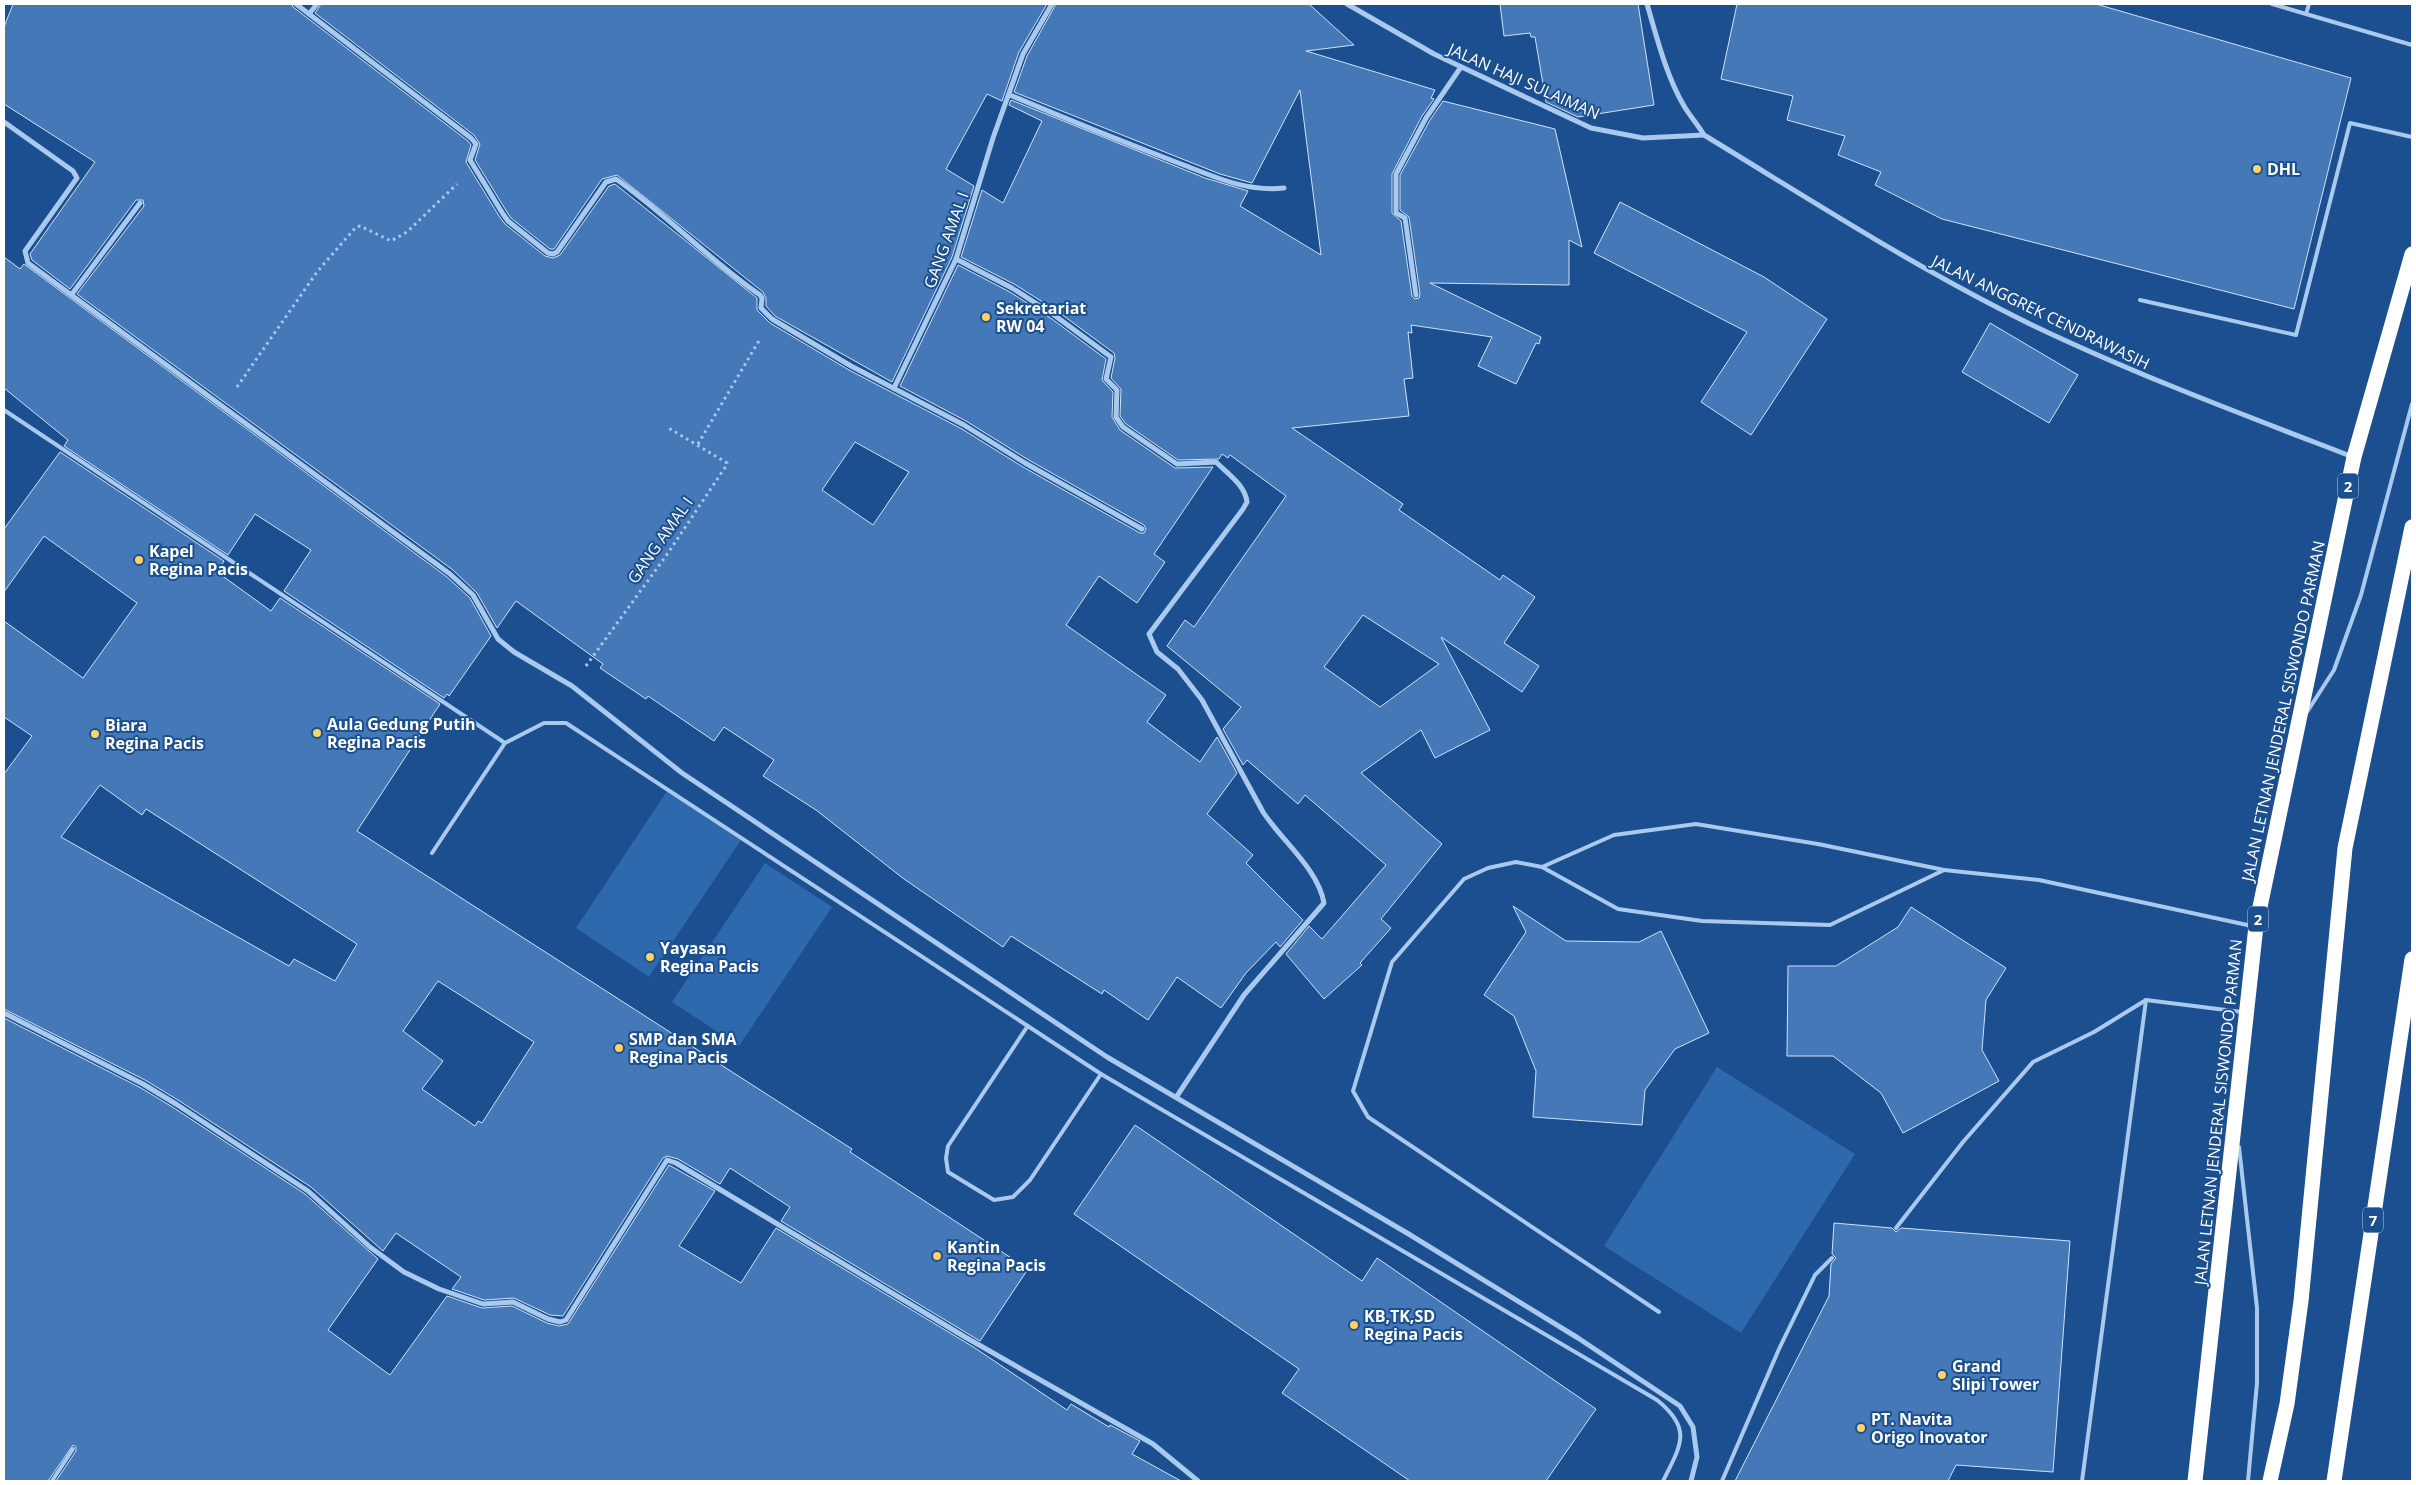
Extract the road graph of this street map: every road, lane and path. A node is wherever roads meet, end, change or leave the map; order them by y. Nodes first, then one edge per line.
1 (296, 4) edge
2 (317, 4) edge
3 (1052, 4) edge
4 (1347, 4) edge
5 (1647, 4) edge
6 (2272, 4) edge
7 (2309, 4) edge
8 (309, 14) junction
9 (2306, 14) junction
10 (2412, 45) edge
11 (1460, 67) junction
12 (1010, 95) junction
13 (4, 122) edge
14 (1704, 135) junction
15 (2412, 137) edge
16 (473, 166) junction
17 (1284, 188) dead end
18 (140, 203) dead end
19 (2412, 254) edge
20 (956, 259) junction
21 (72, 294) junction
22 (1416, 295) dead end
23 (2140, 300) dead end
24 (772, 319) junction
25 (894, 388) junction
26 (2412, 404) edge
27 (223, 406) junction
28 (4, 410) edge
29 (667, 427) dead end
30 (698, 444) junction
31 (2354, 457) junction
32 (2412, 527) edge
33 (1142, 529) dead end
34 (572, 686) junction
35 (2300, 722) junction
36 (505, 743) junction
37 (432, 853) dead end
38 (1542, 867) junction
39 (1944, 870) junction
40 (2256, 926) junction
41 (2412, 959) edge
42 (2146, 1000) junction
43 (4, 1013) edge
44 (2246, 1013) junction
45 (1027, 1027) junction
46 (1101, 1074) junction
47 (1177, 1096) junction
48 (2235, 1119) junction
49 (1896, 1228) dead end
50 (1832, 1258) dead end
51 (1659, 1312) dead end
52 (73, 1449) dead end
53 (52, 1481) edge
54 (1198, 1481) edge
55 (1663, 1481) edge
56 (1691, 1481) edge
57 (1722, 1481) edge
58 (2082, 1481) edge
59 (2195, 1481) edge
60 (2248, 1481) edge
61 (2270, 1481) edge
62 (2334, 1481) edge

1 - 8 street
2 - 8 street
3 - 12 street, GANG AMAL I
4 - 11 street, JALAN HAJI SULAIMAN
5 - 14 street, JALAN ANGGREK CENDRAWASIH
6 - 9 lane
7 - 9 lane
8 - 16 street
9 - 10 lane
11 - 14 street, JALAN HAJI SULAIMAN
11 - 22 street
12 - 17 street
12 - 20 street, GANG AMAL I
13 - 21 street
14 - 31 street, JALAN ANGGREK CENDRAWASIH
15 - 23 lane
16 - 24 street
16 - 27 path
18 - 21 street
19 - 31 highway, JALAN LETNAN JENDERAL SISWONDO PARMAN / 2
20 - 25 street, GANG AMAL I
20 - 47 street
21 - 27 street
24 - 25 street
24 - 30 path
25 - 33 street
26 - 35 lane
27 - 34 street
28 - 36 lane
29 - 30 path, GANG AMAL I
30 - 34 path, GANG AMAL I
31 - 35 highway, JALAN LETNAN JENDERAL SISWONDO PARMAN / 2
32 - 61 highway
34 - 47 street
35 - 40 highway, JALAN LETNAN JENDERAL SISWONDO PARMAN / 2
36 - 37 lane
36 - 45 lane
38 - 39 lane
38 - 39 lane
38 - 51 lane
39 - 40 lane
40 - 44 highway, JALAN LETNAN JENDERAL SISWONDO PARMAN / 2
41 - 62 highway, 7
42 - 44 lane
42 - 49 lane
42 - 58 lane
43 - 54 street
44 - 48 highway, JALAN LETNAN JENDERAL SISWONDO PARMAN / 2
45 - 46 lane
45 - 46 lane
46 - 55 lane
47 - 56 street
48 - 59 highway, JALAN LETNAN JENDERAL SISWONDO PARMAN / 2
48 - 60 lane
50 - 57 lane
52 - 53 lane

